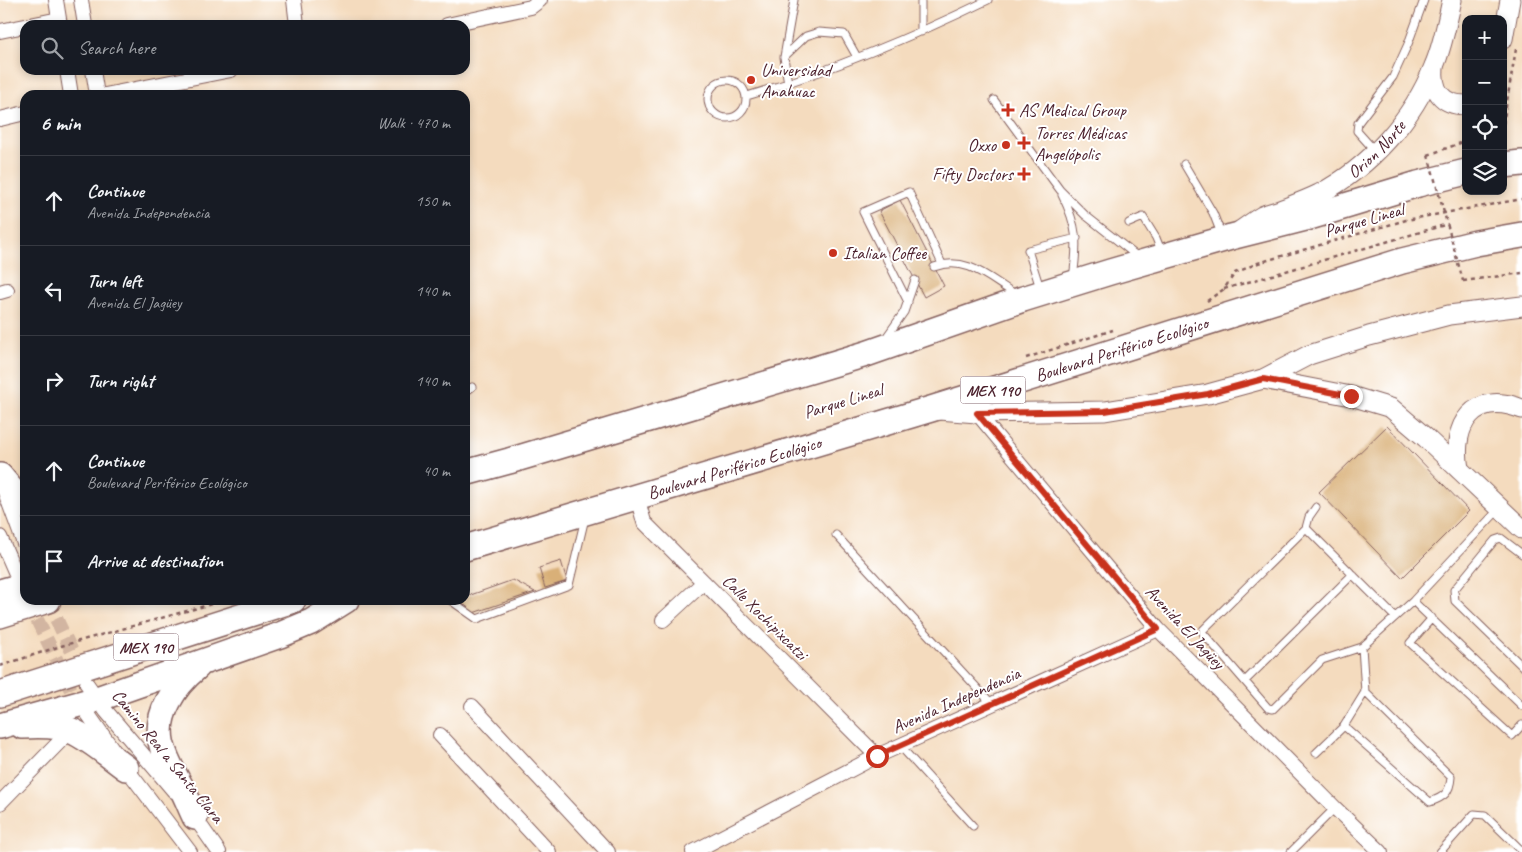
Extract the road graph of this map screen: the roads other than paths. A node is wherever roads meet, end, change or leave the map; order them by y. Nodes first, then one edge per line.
1 (56, 0) edge
2 (81, 0) edge
3 (294, 0) edge
4 (540, 0) edge
5 (794, 0) edge
6 (921, 0) edge
7 (988, 0) edge
8 (1424, 0) edge
9 (1452, 0) edge
10 (1510, 0) edge
11 (59, 20) edge
12 (84, 20) edge
13 (296, 20) edge
14 (470, 20) edge
15 (20, 27) edge
16 (0, 31) edge
17 (921, 32) junction
18 (1509, 44) edge
19 (784, 57) junction
20 (857, 57) junction
21 (1434, 65) junction
22 (68, 75) edge
23 (94, 75) edge
24 (206, 75) edge
25 (788, 84) junction
26 (70, 90) edge
27 (96, 90) edge
28 (130, 90) edge
29 (747, 96) junction
30 (994, 100) dead end
31 (1462, 104) edge
32 (20, 114) edge
33 (0, 119) edge
34 (1375, 151) junction
35 (1522, 162) edge
36 (1184, 164) dead end
37 (1507, 165) edge
38 (1462, 173) edge
39 (1060, 190) junction
40 (1128, 223) dead end
41 (1522, 235) edge
42 (1076, 238) junction
43 (1227, 238) junction
44 (1154, 259) junction
45 (942, 264) junction
46 (934, 267) dead end
47 (915, 280) dead end
48 (1072, 284) junction
49 (1032, 296) junction
50 (908, 302) junction
51 (1522, 306) edge
52 (866, 354) junction
53 (1263, 379) junction
54 (1522, 409) edge
55 (930, 410) junction
56 (977, 413) junction
57 (1459, 469) junction
58 (470, 472) edge
59 (0, 478) edge
60 (637, 497) junction
61 (20, 500) edge
62 (1316, 507) dead end
63 (1500, 508) junction
64 (586, 512) junction
65 (1306, 528) junction
66 (1522, 529) edge
67 (20, 532) edge
68 (836, 535) dead end
69 (0, 538) edge
70 (470, 547) edge
71 (1522, 554) edge
72 (1353, 574) junction
73 (704, 582) junction
74 (18, 589) edge
75 (1413, 601) junction
76 (32, 605) edge
77 (277, 605) edge
78 (338, 605) edge
79 (457, 605) edge
80 (0, 615) edge
81 (1394, 617) junction
82 (1432, 618) junction
83 (663, 620) dead end
84 (1158, 629) junction
85 (1362, 647) junction
86 (206, 661) junction
87 (1522, 665) edge
88 (1245, 681) junction
89 (1365, 692) junction
90 (0, 694) edge
91 (85, 695) junction
92 (992, 704) junction
93 (472, 706) dead end
94 (1522, 706) edge
95 (1522, 725) edge
96 (1344, 726) junction
97 (0, 727) edge
98 (71, 730) junction
99 (440, 735) dead end
100 (900, 746) junction
101 (1316, 753) dead end
102 (877, 756) junction
103 (126, 768) junction
104 (0, 803) edge
105 (1335, 808) junction
106 (195, 817) junction
107 (973, 826) dead end
108 (1522, 851) edge
109 (190, 852) edge
110 (219, 852) edge
111 (549, 852) edge
112 (609, 852) edge
113 (693, 852) edge
114 (1291, 852) edge
115 (1381, 852) edge
116 (1440, 852) edge

1 - 11 street
2 - 12 street
3 - 13 street
4 - 14 street
5 - 19 lane
6 - 17 lane
7 - 17 lane
8 - 34 lane
9 - 21 street, Orion Norte
10 - 18 street
15 - 16 street
17 - 20 lane
19 - 20 lane
19 - 25 lane
20 - 25 lane
21 - 31 street
21 - 34 street, Orion Norte
22 - 26 street
23 - 27 street
24 - 28 street
25 - 29 lane
29 - 29 lane
30 - 39 lane
32 - 33 street
34 - 43 street, Orion Norte
35 - 37 highway
36 - 43 lane
38 - 43 highway
39 - 42 lane
39 - 44 lane
40 - 44 lane
41 - 55 highway, Boulevard Periférico Ecológico / MEX 190
42 - 48 lane
42 - 49 lane
43 - 44 highway
44 - 48 highway
45 - 46 lane
45 - 49 lane
45 - 50 lane
47 - 50 lane
48 - 49 highway
49 - 52 highway
50 - 52 lane
51 - 53 street
52 - 58 highway
53 - 56 street
53 - 57 street
54 - 57 street
55 - 56 street
55 - 60 highway, Boulevard Periférico Ecológico / MEX 190
56 - 84 street, Avenida El Jagüey
57 - 63 street
59 - 61 highway
59 - 67 street
60 - 64 highway, Boulevard Periférico Ecológico / MEX 190
60 - 73 street, Calle Xochipixcatzi
62 - 65 lane
63 - 66 street
63 - 75 lane
64 - 70 highway, Boulevard Periférico Ecológico / MEX 190
64 - 79 lane
65 - 72 lane
65 - 88 lane
68 - 92 lane
69 - 74 street
71 - 87 lane
72 - 81 lane
72 - 88 lane
73 - 83 street
73 - 102 street, Calle Xochipixcatzi
75 - 81 lane
75 - 82 lane
76 - 80 highway
77 - 90 highway, MEX 190
78 - 86 highway
81 - 85 lane
82 - 94 lane
82 - 95 lane
84 - 92 street, Avenida Independencia
84 - 105 street, Avenida El Jagüey
85 - 88 lane
85 - 89 lane
86 - 91 highway
86 - 106 highway
89 - 96 lane
89 - 96 lane
91 - 97 highway
91 - 103 street, Camino Real a Santa Clara
91 - 106 street, Camino Real a Santa Clara
92 - 100 street, Avenida Independencia
93 - 112 street
96 - 101 lane
97 - 98 highway
98 - 103 highway
98 - 104 street
99 - 111 street
100 - 102 street, Avenida Independencia
100 - 107 lane
102 - 113 street, Avenida Independencia
103 - 109 street, Camino Real a Santa Clara
105 - 114 lane
105 - 115 street, Avenida El Jagüey
106 - 110 street, Camino Real a Santa Clara
108 - 116 lane

